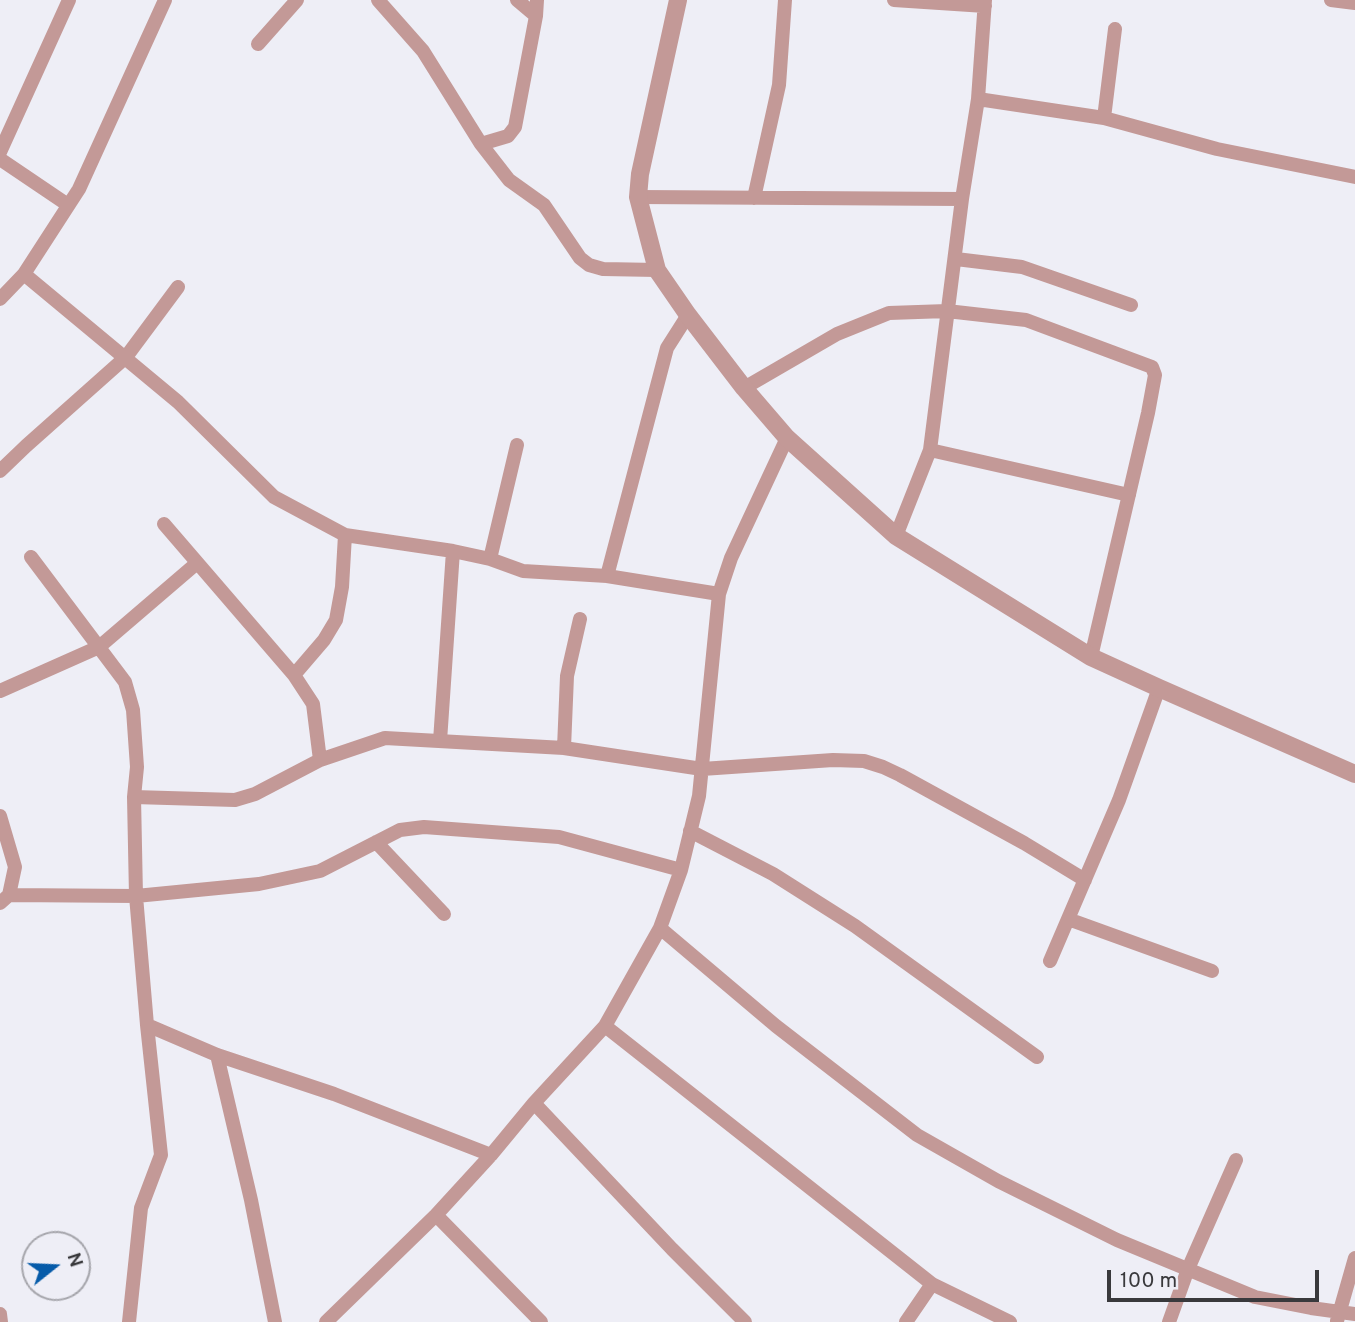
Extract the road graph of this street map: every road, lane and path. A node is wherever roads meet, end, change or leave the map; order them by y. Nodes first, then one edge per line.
1 (69, 0) edge
2 (165, 0) edge
3 (296, 0) edge
4 (378, 0) edge
5 (517, 0) edge
6 (537, 0) edge
7 (678, 0) edge
8 (785, 0) edge
9 (894, 0) edge
10 (1331, 0) edge
11 (985, 3) edge
12 (1355, 4) edge
13 (536, 16) junction
14 (1115, 29) dead end
15 (258, 44) dead end
16 (978, 99) junction
17 (1104, 118) junction
18 (481, 144) junction
19 (0, 152) edge
20 (0, 159) edge
21 (1355, 177) edge
22 (638, 197) junction
23 (754, 198) junction
24 (962, 199) junction
25 (68, 205) junction
26 (956, 259) junction
27 (657, 271) junction
28 (24, 274) junction
29 (178, 287) dead end
30 (0, 299) edge
31 (1131, 305) dead end
32 (947, 311) junction
33 (688, 315) junction
34 (125, 357) junction
35 (744, 388) junction
36 (787, 438) junction
37 (517, 444) dead end
38 (930, 450) junction
39 (0, 471) edge
40 (1129, 495) junction
41 (164, 524) dead end
42 (345, 535) junction
43 (896, 536) junction
44 (453, 551) junction
45 (32, 557) dead end
46 (490, 559) junction
47 (197, 563) junction
48 (607, 576) junction
49 (719, 594) junction
50 (580, 619) dead end
51 (99, 647) junction
52 (1091, 657) junction
53 (294, 675) junction
54 (1159, 688) junction
55 (0, 691) edge
56 (440, 741) junction
57 (564, 748) junction
58 (320, 760) junction
59 (702, 769) junction
60 (1355, 774) edge
61 (134, 797) junction
62 (0, 816) edge
63 (690, 831) junction
64 (376, 842) junction
65 (681, 870) junction
66 (1085, 880) junction
67 (136, 896) junction
68 (5, 899) edge
69 (444, 914) dead end
70 (1068, 919) junction
71 (660, 928) junction
72 (1050, 961) dead end
73 (1212, 971) dead end
74 (147, 1025) junction
75 (605, 1026) junction
76 (218, 1055) junction
77 (1037, 1058) dead end
78 (534, 1103) junction
79 (491, 1155) junction
80 (1236, 1160) dead end
81 (436, 1214) junction
82 (1355, 1258) edge
83 (1188, 1269) junction
84 (932, 1284) junction
85 (0, 1314) edge
86 (1344, 1316) edge
87 (1, 1322) edge
88 (129, 1322) edge
89 (275, 1322) edge
90 (326, 1322) edge
91 (541, 1322) edge
92 (745, 1322) edge
93 (906, 1322) edge
94 (1010, 1322) edge
95 (1169, 1322) edge

1 - 19 street
2 - 25 street
3 - 15 street
4 - 18 street
5 - 13 street
6 - 13 street
7 - 22 street
8 - 23 street
9 - 11 street
10 - 12 street
11 - 16 street
13 - 18 street
14 - 17 street
16 - 17 street
16 - 24 street
17 - 21 street
18 - 27 street
20 - 25 street
22 - 23 street
22 - 27 street
23 - 24 street
24 - 26 street
25 - 28 street
26 - 31 street
26 - 32 street
27 - 33 street
28 - 30 street
28 - 34 street
29 - 34 street
32 - 35 street
32 - 38 street
32 - 40 street
33 - 35 street
33 - 48 street
34 - 39 street
34 - 42 street
35 - 36 street
36 - 43 street
36 - 49 street
37 - 46 street
38 - 40 street
38 - 43 street
40 - 52 street
41 - 47 street
42 - 44 street
42 - 53 street
43 - 52 street
44 - 46 street
44 - 56 street
45 - 51 street
46 - 48 street
47 - 51 street
47 - 53 street
48 - 49 street
49 - 59 street
50 - 57 street
51 - 55 street
51 - 61 street
52 - 54 street
53 - 58 street
54 - 60 street
54 - 66 street
56 - 57 street
56 - 58 street
57 - 59 street
58 - 61 street
59 - 63 street
59 - 66 street
61 - 67 street
62 - 68 street
63 - 65 street
63 - 77 street
64 - 65 street
64 - 67 street
64 - 69 street
65 - 71 street
66 - 70 street
67 - 68 street
67 - 74 street
70 - 72 street
70 - 73 street
71 - 75 street
71 - 83 street
74 - 76 street
74 - 88 street
75 - 78 street
75 - 84 street
76 - 79 street
76 - 89 street
78 - 79 street
78 - 92 street
79 - 81 street
80 - 83 street
81 - 90 street
81 - 91 street
82 - 86 street
83 - 86 street
83 - 95 street
84 - 93 street
84 - 94 street
85 - 87 street

